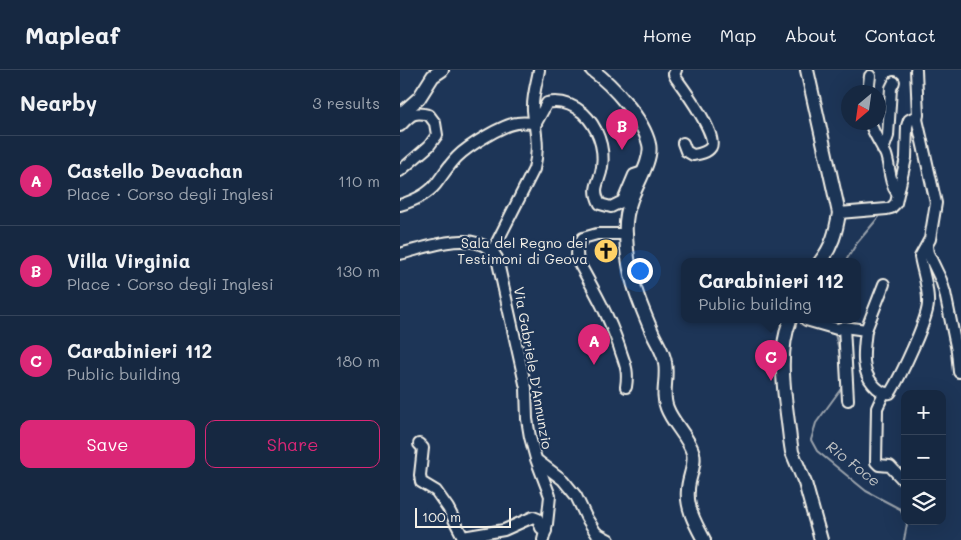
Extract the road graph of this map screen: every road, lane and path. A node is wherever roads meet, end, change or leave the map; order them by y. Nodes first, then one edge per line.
1 (442, 70) edge
2 (539, 70) edge
3 (592, 70) edge
4 (676, 70) edge
5 (806, 70) edge
6 (916, 70) edge
7 (870, 76) dead end
8 (894, 82) dead end
9 (869, 85) edge
10 (400, 115) edge
11 (916, 119) junction
12 (536, 123) junction
13 (400, 126) edge
14 (872, 130) edge
15 (683, 143) dead end
16 (883, 150) junction
17 (400, 171) edge
18 (643, 172) junction
19 (897, 193) junction
20 (400, 205) edge
21 (839, 213) junction
22 (626, 234) junction
23 (927, 246) junction
24 (400, 254) edge
25 (495, 255) junction
26 (823, 258) edge
27 (884, 284) dead end
28 (789, 323) edge
29 (816, 323) edge
30 (833, 323) edge
31 (843, 327) junction
32 (866, 330) junction
33 (959, 372) dead end
34 (626, 387) dead end
35 (884, 394) junction
36 (848, 400) dead end
37 (420, 444) dead end
38 (536, 459) junction
39 (903, 480) edge
40 (545, 535) edge
41 (609, 540) edge
42 (704, 540) edge
43 (821, 540) edge

1 - 10 main road
2 - 12 street
3 - 18 main road
4 - 15 street
5 - 21 main road
6 - 11 street
7 - 9 street
8 - 16 street
11 - 19 street
11 - 23 street
12 - 18 street
12 - 20 street
12 - 25 street
13 - 17 street
14 - 16 street
16 - 19 street
18 - 22 main road
19 - 21 street
21 - 26 main road
22 - 34 street
22 - 42 main road
23 - 33 street
23 - 35 street
24 - 25 street
25 - 38 street, Via Gabriele D'Annunzio
27 - 32 street
28 - 43 main road
29 - 31 street
30 - 31 street
31 - 32 street
31 - 36 street
32 - 35 street
35 - 39 street
37 - 40 street
38 - 40 street, Via Gabriele D'Annunzio
38 - 41 street

